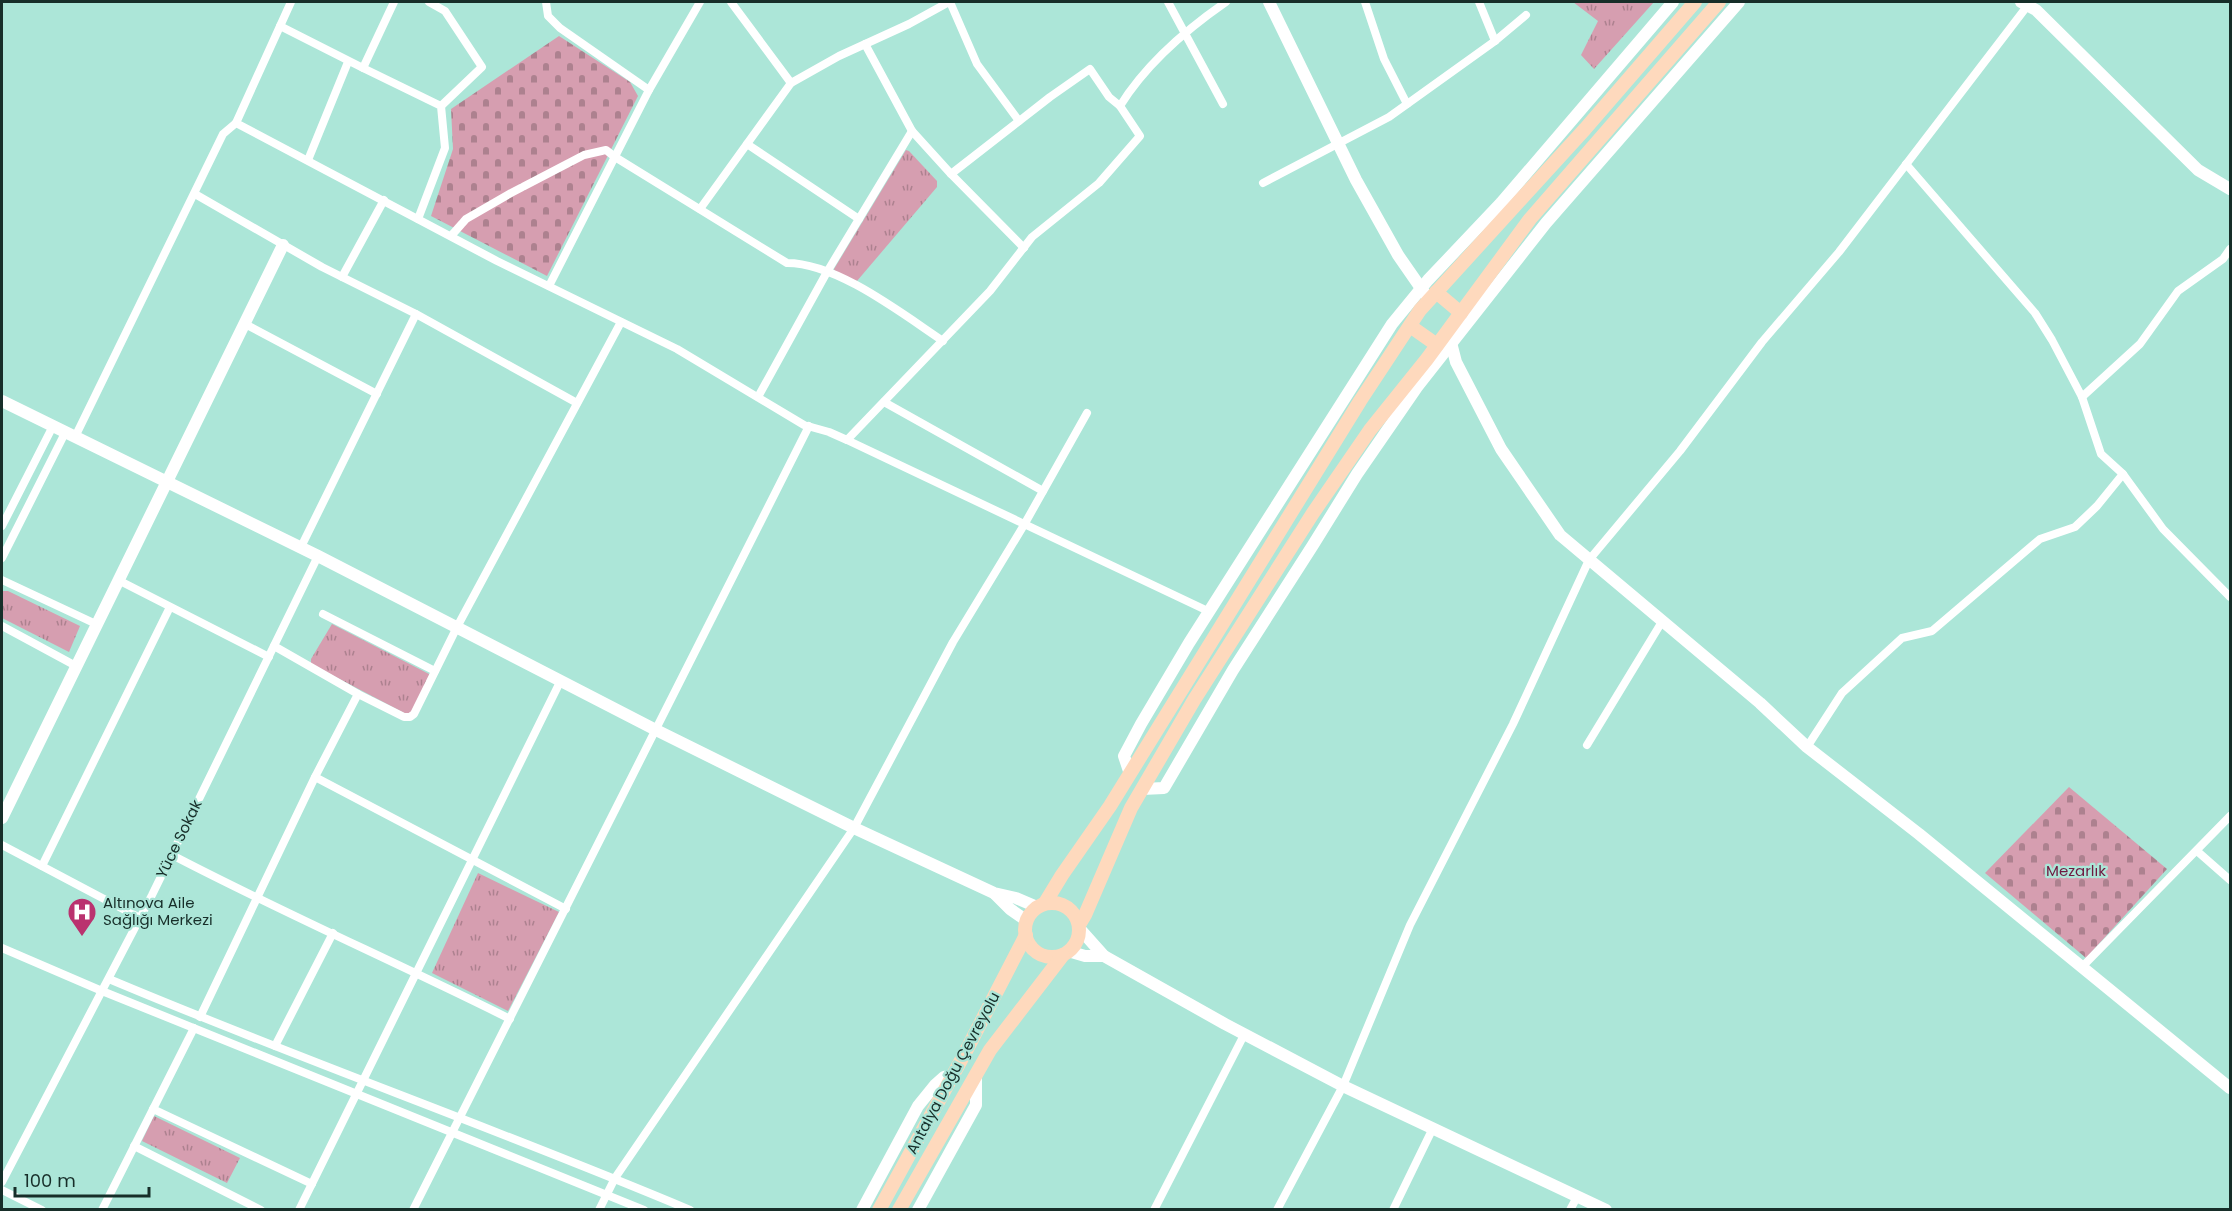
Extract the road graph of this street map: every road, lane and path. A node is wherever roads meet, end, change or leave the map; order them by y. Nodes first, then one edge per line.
1 (291, 2) edge
2 (394, 2) edge
3 (429, 2) edge
4 (546, 2) edge
5 (700, 2) edge
6 (731, 2) edge
7 (949, 2) edge
8 (1168, 2) edge
9 (1226, 2) edge
10 (1269, 2) edge
11 (1365, 2) edge
12 (1479, 2) edge
13 (1672, 2) edge
14 (1695, 2) edge
15 (1719, 2) edge
16 (1739, 2) edge
17 (2024, 3) edge
18 (1526, 15) dead end
19 (280, 26) junction
20 (1186, 33) junction
21 (1495, 41) junction
22 (865, 44) junction
23 (348, 62) junction
24 (363, 68) junction
25 (791, 83) junction
26 (650, 90) junction
27 (1223, 104) dead end
28 (1407, 105) junction
29 (441, 106) junction
30 (1120, 106) junction
31 (1019, 121) junction
32 (236, 123) junction
33 (912, 131) junction
34 (1339, 143) junction
35 (747, 144) junction
36 (615, 157) junction
37 (308, 160) junction
38 (1906, 164) junction
39 (951, 174) junction
40 (1263, 183) dead end
41 (2230, 189) edge
42 (195, 194) junction
43 (384, 200) junction
44 (700, 209) junction
45 (418, 219) junction
46 (859, 219) junction
47 (451, 236) junction
48 (283, 245) junction
49 (1024, 248) junction
50 (2230, 249) edge
51 (827, 273) junction
52 (342, 277) junction
53 (549, 286) junction
54 (1429, 293) junction
55 (1461, 313) junction
56 (416, 314) junction
57 (621, 321) junction
58 (245, 324) junction
59 (1410, 326) junction
60 (1446, 340) junction
61 (943, 341) junction
62 (377, 394) junction
63 (2082, 397) junction
64 (758, 398) junction
65 (2, 401) edge
66 (884, 402) junction
67 (577, 403) junction
68 (1088, 413) dead end
69 (52, 426) junction
70 (809, 426) junction
71 (70, 435) junction
72 (848, 440) junction
73 (2123, 474) junction
74 (166, 482) junction
75 (1043, 491) junction
76 (1024, 525) junction
77 (2, 526) edge
78 (301, 547) junction
79 (318, 556) junction
80 (2, 558) edge
81 (1589, 560) junction
82 (2, 580) edge
83 (118, 580) junction
84 (2230, 597) edge
85 (170, 607) junction
86 (1210, 612) junction
87 (323, 614) dead end
88 (1663, 620) junction
89 (96, 624) junction
90 (2, 626) edge
91 (457, 627) junction
92 (274, 646) junction
93 (269, 657) junction
94 (76, 666) junction
95 (435, 671) junction
96 (561, 680) junction
97 (358, 694) junction
98 (656, 730) junction
99 (1587, 745) dead end
100 (1807, 747) junction
101 (1130, 774) junction
102 (315, 777) junction
103 (2230, 816) edge
104 (2, 818) edge
105 (854, 828) junction
106 (2, 845) edge
107 (2197, 851) junction
108 (172, 855) junction
109 (474, 860) junction
110 (42, 866) junction
111 (2230, 880) edge
112 (994, 893) junction
113 (257, 899) junction
114 (1041, 905) junction
115 (566, 909) junction
116 (140, 918) junction
117 (1079, 926) junction
118 (1026, 928) junction
119 (333, 933) junction
120 (2, 948) edge
121 (1066, 953) junction
122 (1104, 956) junction
123 (2082, 967) junction
124 (417, 972) junction
125 (109, 979) junction
126 (102, 991) junction
127 (200, 1017) junction
128 (510, 1018) junction
129 (194, 1028) junction
130 (1244, 1035) junction
131 (274, 1046) junction
132 (954, 1074) junction
133 (976, 1075) junction
134 (364, 1080) junction
135 (1343, 1086) junction
136 (2230, 1088) edge
137 (356, 1094) junction
138 (153, 1108) junction
139 (461, 1117) junction
140 (1433, 1128) junction
141 (453, 1132) junction
142 (134, 1146) junction
143 (615, 1178) junction
144 (2, 1182) edge
145 (312, 1184) junction
146 (2, 1190) edge
147 (607, 1195) junction
148 (1577, 1197) junction
149 (42, 1209) edge
150 (102, 1209) edge
151 (261, 1209) edge
152 (299, 1209) edge
153 (413, 1209) edge
154 (599, 1209) edge
155 (644, 1209) edge
156 (690, 1209) edge
157 (862, 1209) edge
158 (879, 1209) edge
159 (899, 1209) edge
160 (918, 1209) edge
161 (1154, 1209) edge
162 (1277, 1209) edge
163 (1393, 1209) edge
164 (1570, 1209) edge
165 (1606, 1209) edge

1 - 19 street
2 - 24 street
3 - 29 street
4 - 26 street
5 - 26 street
6 - 25 street
7 - 22 street
7 - 31 street
8 - 20 street
9 - 20 street
10 - 34 street
11 - 28 street
12 - 21 street
13 - 54 street
14 - 54 main road
15 - 55 main road
16 - 60 street
17 - 38 street
17 - 41 street
18 - 21 street
19 - 23 street
19 - 32 street
20 - 27 street
20 - 30 street
21 - 28 street
22 - 25 street
22 - 33 street
23 - 24 street
23 - 37 street
24 - 29 street
25 - 35 street
26 - 36 street
28 - 34 street
29 - 45 street
30 - 31 street
30 - 49 street
31 - 39 street
32 - 37 street
32 - 42 street
33 - 39 street
33 - 46 street
34 - 40 street
34 - 54 street
35 - 44 street
35 - 46 street
36 - 44 street
36 - 47 street
36 - 53 street
37 - 43 street
38 - 63 street
38 - 81 street
39 - 49 street
42 - 48 street
42 - 71 street
43 - 45 street
43 - 52 street
44 - 51 street
45 - 47 street
46 - 51 street
47 - 53 street
48 - 52 street
48 - 58 street
49 - 61 street
50 - 63 street
51 - 61 street
51 - 64 street
52 - 56 street
53 - 57 street
54 - 55 main road
54 - 59 main road
54 - 86 street
55 - 60 main road
56 - 62 street
56 - 67 street
57 - 64 street
57 - 67 street
58 - 62 street
58 - 74 street
59 - 60 main road
59 - 101 main road
60 - 81 street
60 - 117 main road
61 - 66 street
62 - 78 street
63 - 73 street
64 - 70 street
65 - 69 street
66 - 72 street
66 - 75 street
67 - 91 street
68 - 75 street
69 - 71 street
69 - 77 street
70 - 72 street
70 - 98 street
71 - 74 street
71 - 80 street
72 - 76 street
73 - 84 street
73 - 100 street
74 - 78 street
74 - 83 street
75 - 76 street
76 - 86 street
76 - 105 street
78 - 79 street
79 - 91 street
79 - 92 street, Yüce Sokak
81 - 88 street
81 - 135 street
82 - 89 street
83 - 85 street
83 - 89 street
85 - 93 street
85 - 110 street
86 - 101 street
87 - 95 street
88 - 99 street
88 - 100 street
89 - 94 street
90 - 94 street
91 - 95 street
91 - 96 street
92 - 93 street, Yüce Sokak
92 - 97 street
93 - 108 street, Yüce Sokak
94 - 104 street
95 - 97 street
96 - 98 street
96 - 109 street
97 - 102 street
98 - 105 street
98 - 115 street
100 - 123 street
101 - 114 main road
102 - 109 street
102 - 113 street
103 - 107 street
105 - 112 street
105 - 143 street
106 - 110 street
107 - 111 street
107 - 123 street
108 - 113 street
108 - 116 street, Yüce Sokak
109 - 115 street
109 - 124 street
110 - 116 street
112 - 114 street
112 - 118 street
113 - 119 street
113 - 127 street
114 - 117 main road
114 - 118 main road
115 - 128 street
116 - 125 street, Yüce Sokak
117 - 121 main road
117 - 122 street
118 - 121 main road
118 - 132 main road, Antalya Doğu Çevreyolu
119 - 124 street
119 - 131 street
120 - 126 street
121 - 122 street
121 - 133 main road, Antalya Doğu Çevreyolu
122 - 130 street
123 - 136 street
124 - 128 street
124 - 134 street
125 - 126 street, Yüce Sokak
125 - 127 street
126 - 129 street
126 - 144 street, Yüce Sokak
127 - 131 street
128 - 139 street
129 - 137 street
129 - 138 street
130 - 135 street
130 - 161 street
131 - 134 street
132 - 157 street
132 - 158 main road, Antalya Doğu Çevreyolu
133 - 159 main road, Antalya Doğu Çevreyolu
133 - 160 street
134 - 137 street
134 - 139 street
135 - 140 street
135 - 162 street
137 - 141 street
137 - 145 street
138 - 142 street
138 - 145 street
139 - 141 street
139 - 143 street
140 - 148 street
140 - 163 street
141 - 147 street
141 - 153 street
142 - 150 street
142 - 151 street
143 - 147 street
143 - 156 street
145 - 152 street
146 - 149 street
147 - 154 street
147 - 155 street
148 - 164 street
148 - 165 street

